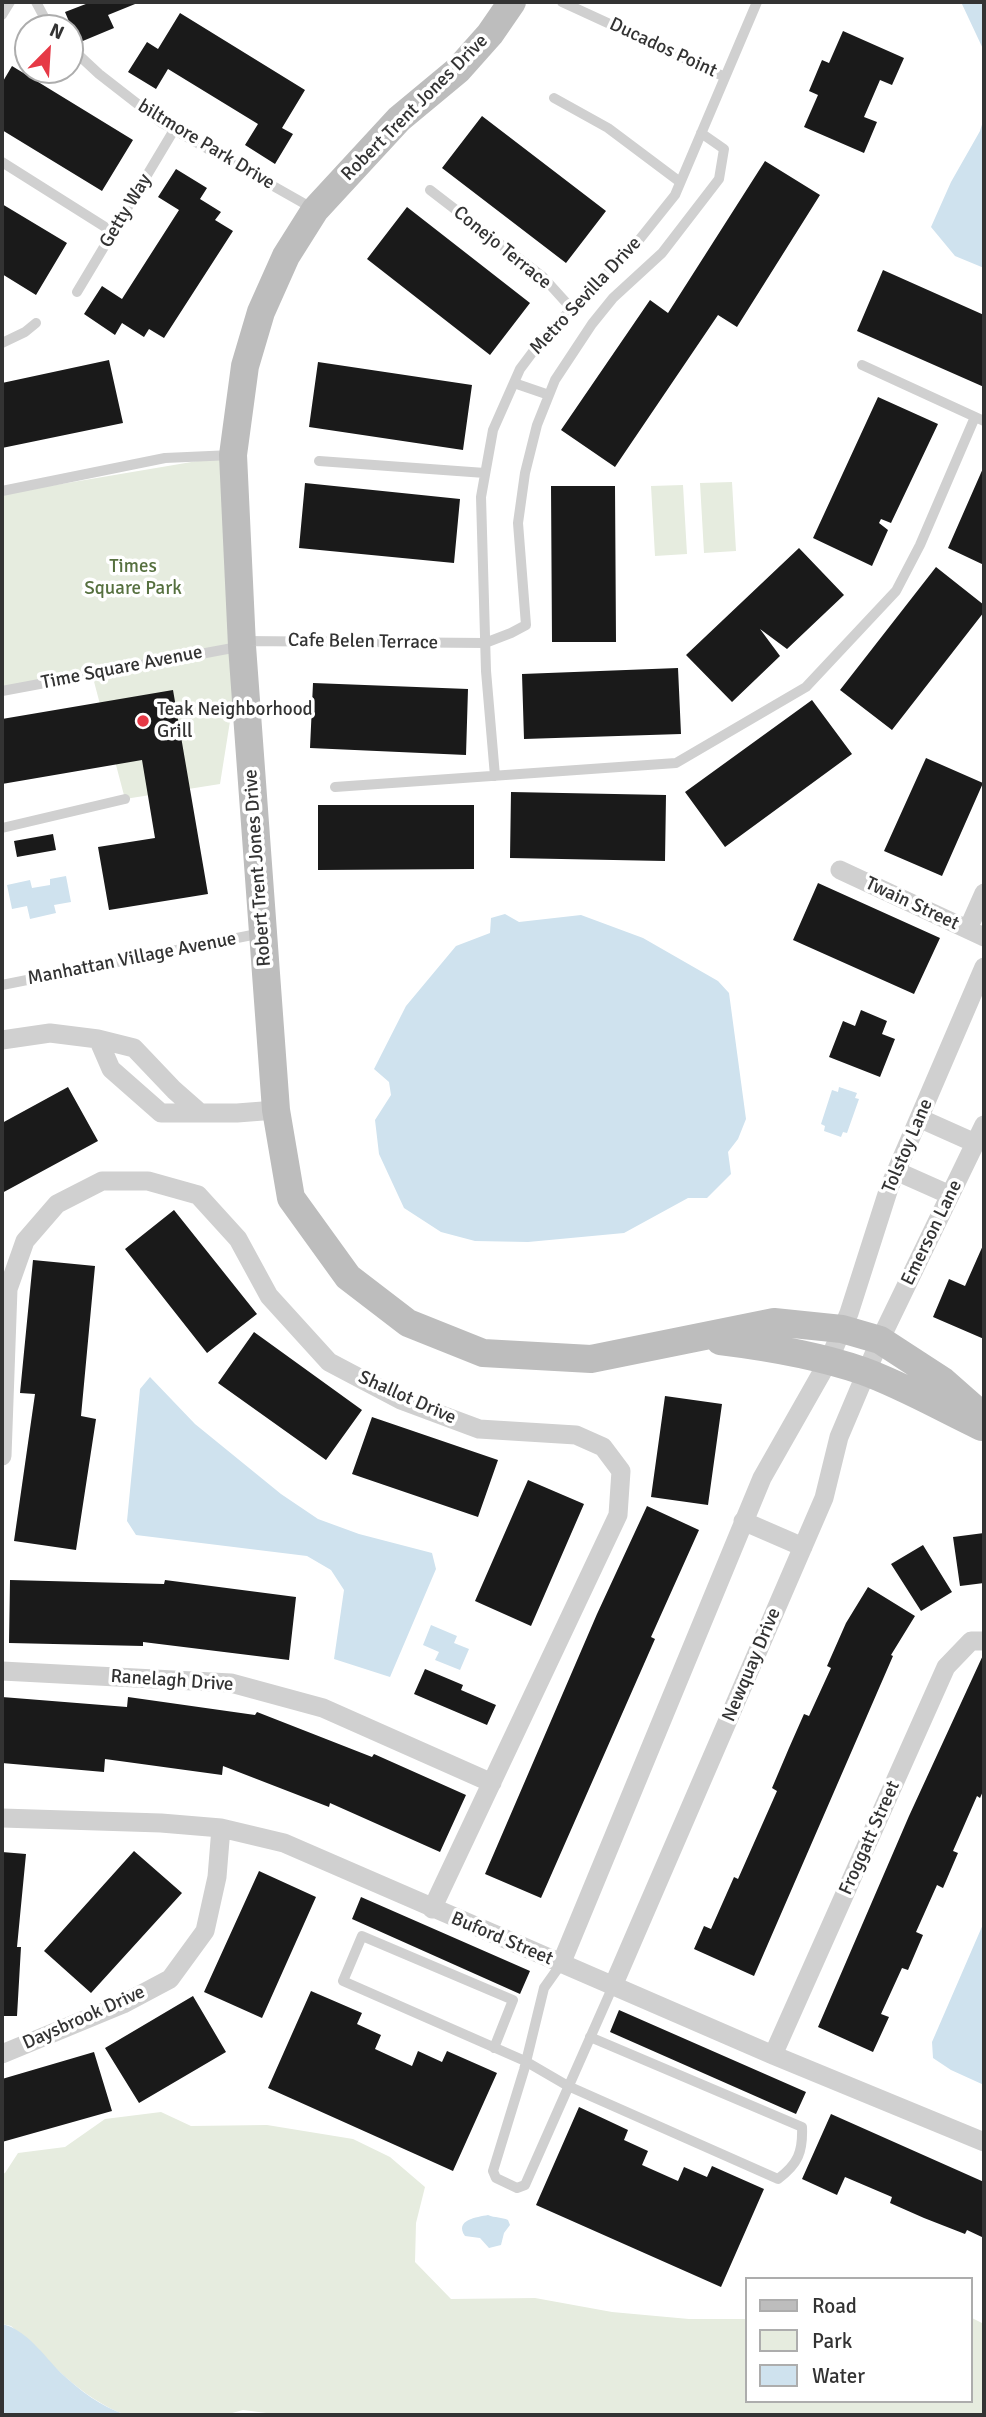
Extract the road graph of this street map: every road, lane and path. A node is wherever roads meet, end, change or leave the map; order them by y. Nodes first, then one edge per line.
1 (10, 2) edge
2 (512, 2) edge
3 (562, 2) edge
4 (753, 3) edge
5 (2, 15) edge
6 (84, 60) edge
7 (725, 77) junction
8 (554, 98) dead end
9 (174, 130) junction
10 (701, 133) junction
11 (2, 162) edge
12 (680, 183) junction
13 (430, 190) dead end
14 (315, 210) junction
15 (113, 232) junction
16 (77, 292) dead end
17 (571, 308) junction
18 (36, 323) dead end
19 (2, 343) edge
20 (862, 365) dead end
21 (514, 383) junction
22 (549, 395) junction
23 (980, 419) edge
24 (233, 455) junction
25 (319, 461) dead end
26 (485, 473) junction
27 (2, 491) edge
28 (242, 643) junction
29 (485, 643) junction
30 (2, 691) edge
31 (495, 776) junction
32 (335, 787) dead end
33 (125, 799) dead end
34 (2, 828) edge
35 (841, 870) dead end
36 (984, 893) edge
37 (262, 933) junction
38 (976, 933) edge
39 (984, 967) edge
40 (2, 985) edge
41 (98, 1039) junction
42 (2, 1040) edge
43 (149, 1065) junction
44 (129, 1086) junction
45 (276, 1110) junction
46 (199, 1112) junction
47 (919, 1118) junction
48 (984, 1125) edge
49 (975, 1143) junction
50 (896, 1171) junction
51 (950, 1195) junction
52 (842, 1328) junction
53 (691, 1338) junction
54 (880, 1340) junction
55 (829, 1360) junction
56 (867, 1372) junction
57 (984, 1417) edge
58 (984, 1428) edge
59 (2, 1456) edge
60 (743, 1521) junction
61 (803, 1546) junction
62 (984, 1641) edge
63 (2, 1671) edge
64 (492, 1783) junction
65 (2, 1818) edge
66 (220, 1828) junction
67 (432, 1909) junction
68 (561, 1964) junction
69 (613, 1986) junction
70 (590, 2036) junction
71 (494, 2048) junction
72 (2, 2053) edge
73 (773, 2055) junction
74 (525, 2061) junction
75 (568, 2086) junction
76 (984, 2142) edge

1 - 5 lane
2 - 14 street, Robert Trent Jones Drive
3 - 7 lane, Ducados Point
4 - 7 lane, Metro Sevilla Drive
6 - 9 lane, biltmore Park Drive
7 - 10 lane, Metro Sevilla Drive
8 - 12 lane
9 - 14 lane, biltmore Park Drive
9 - 15 lane, Getty Way
10 - 12 lane, Metro Sevilla Drive
10 - 22 lane
11 - 15 lane
12 - 17 lane, Metro Sevilla Drive
13 - 17 lane, Conejo Terrace
14 - 24 street, Robert Trent Jones Drive
15 - 16 lane, Getty Way
17 - 21 lane, Metro Sevilla Drive
18 - 19 lane
20 - 23 lane
21 - 22 lane
21 - 26 lane, Metro Sevilla Drive
22 - 29 lane
23 - 31 lane
24 - 27 lane
24 - 28 street, Robert Trent Jones Drive
25 - 26 lane
26 - 29 lane, Metro Sevilla Drive
28 - 29 lane, Cafe Belen Terrace
28 - 30 lane, Time Square Avenue
28 - 37 street, Robert Trent Jones Drive
29 - 31 lane, Metro Sevilla Drive
31 - 32 lane
33 - 34 lane
35 - 38 street, Twain Street
36 - 38 street
37 - 40 lane, Manhattan Village Avenue
37 - 45 street, Robert Trent Jones Drive
39 - 47 street, Tolstoy Lane
41 - 42 street
41 - 43 street
41 - 44 street
43 - 44 street
43 - 46 street
44 - 46 street
45 - 46 street
45 - 53 street, Robert Trent Jones Drive
47 - 49 street
47 - 50 street, Tolstoy Lane
48 - 49 street, Emerson Lane
49 - 51 street, Emerson Lane
50 - 51 street
50 - 52 street, Tolstoy Lane
51 - 54 street, Emerson Lane
52 - 53 street, Robert Trent Jones Drive
52 - 54 street, Robert Trent Jones Drive
52 - 55 street
53 - 55 street, Robert Trent Jones Drive
54 - 56 street, Newquay Drive
54 - 57 street, Robert Trent Jones Drive
55 - 56 street, Robert Trent Jones Drive
55 - 60 street
56 - 58 street, Robert Trent Jones Drive
56 - 61 street, Newquay Drive
59 - 64 street, Shallot Drive
60 - 61 street
60 - 68 street
61 - 69 street, Newquay Drive
62 - 73 street, Froggatt Street
63 - 64 street, Ranelagh Drive
64 - 67 street, Shallot Drive
65 - 66 street, Buford Street
66 - 67 street, Buford Street
66 - 72 street, Daysbrook Drive
67 - 68 street, Buford Street
68 - 69 street, Buford Street
68 - 74 lane
69 - 70 lane
69 - 73 street, Buford Street
70 - 75 lane
70 - 75 lane
71 - 71 lane
71 - 74 lane
73 - 76 street, Buford Street
74 - 75 lane
74 - 75 lane

